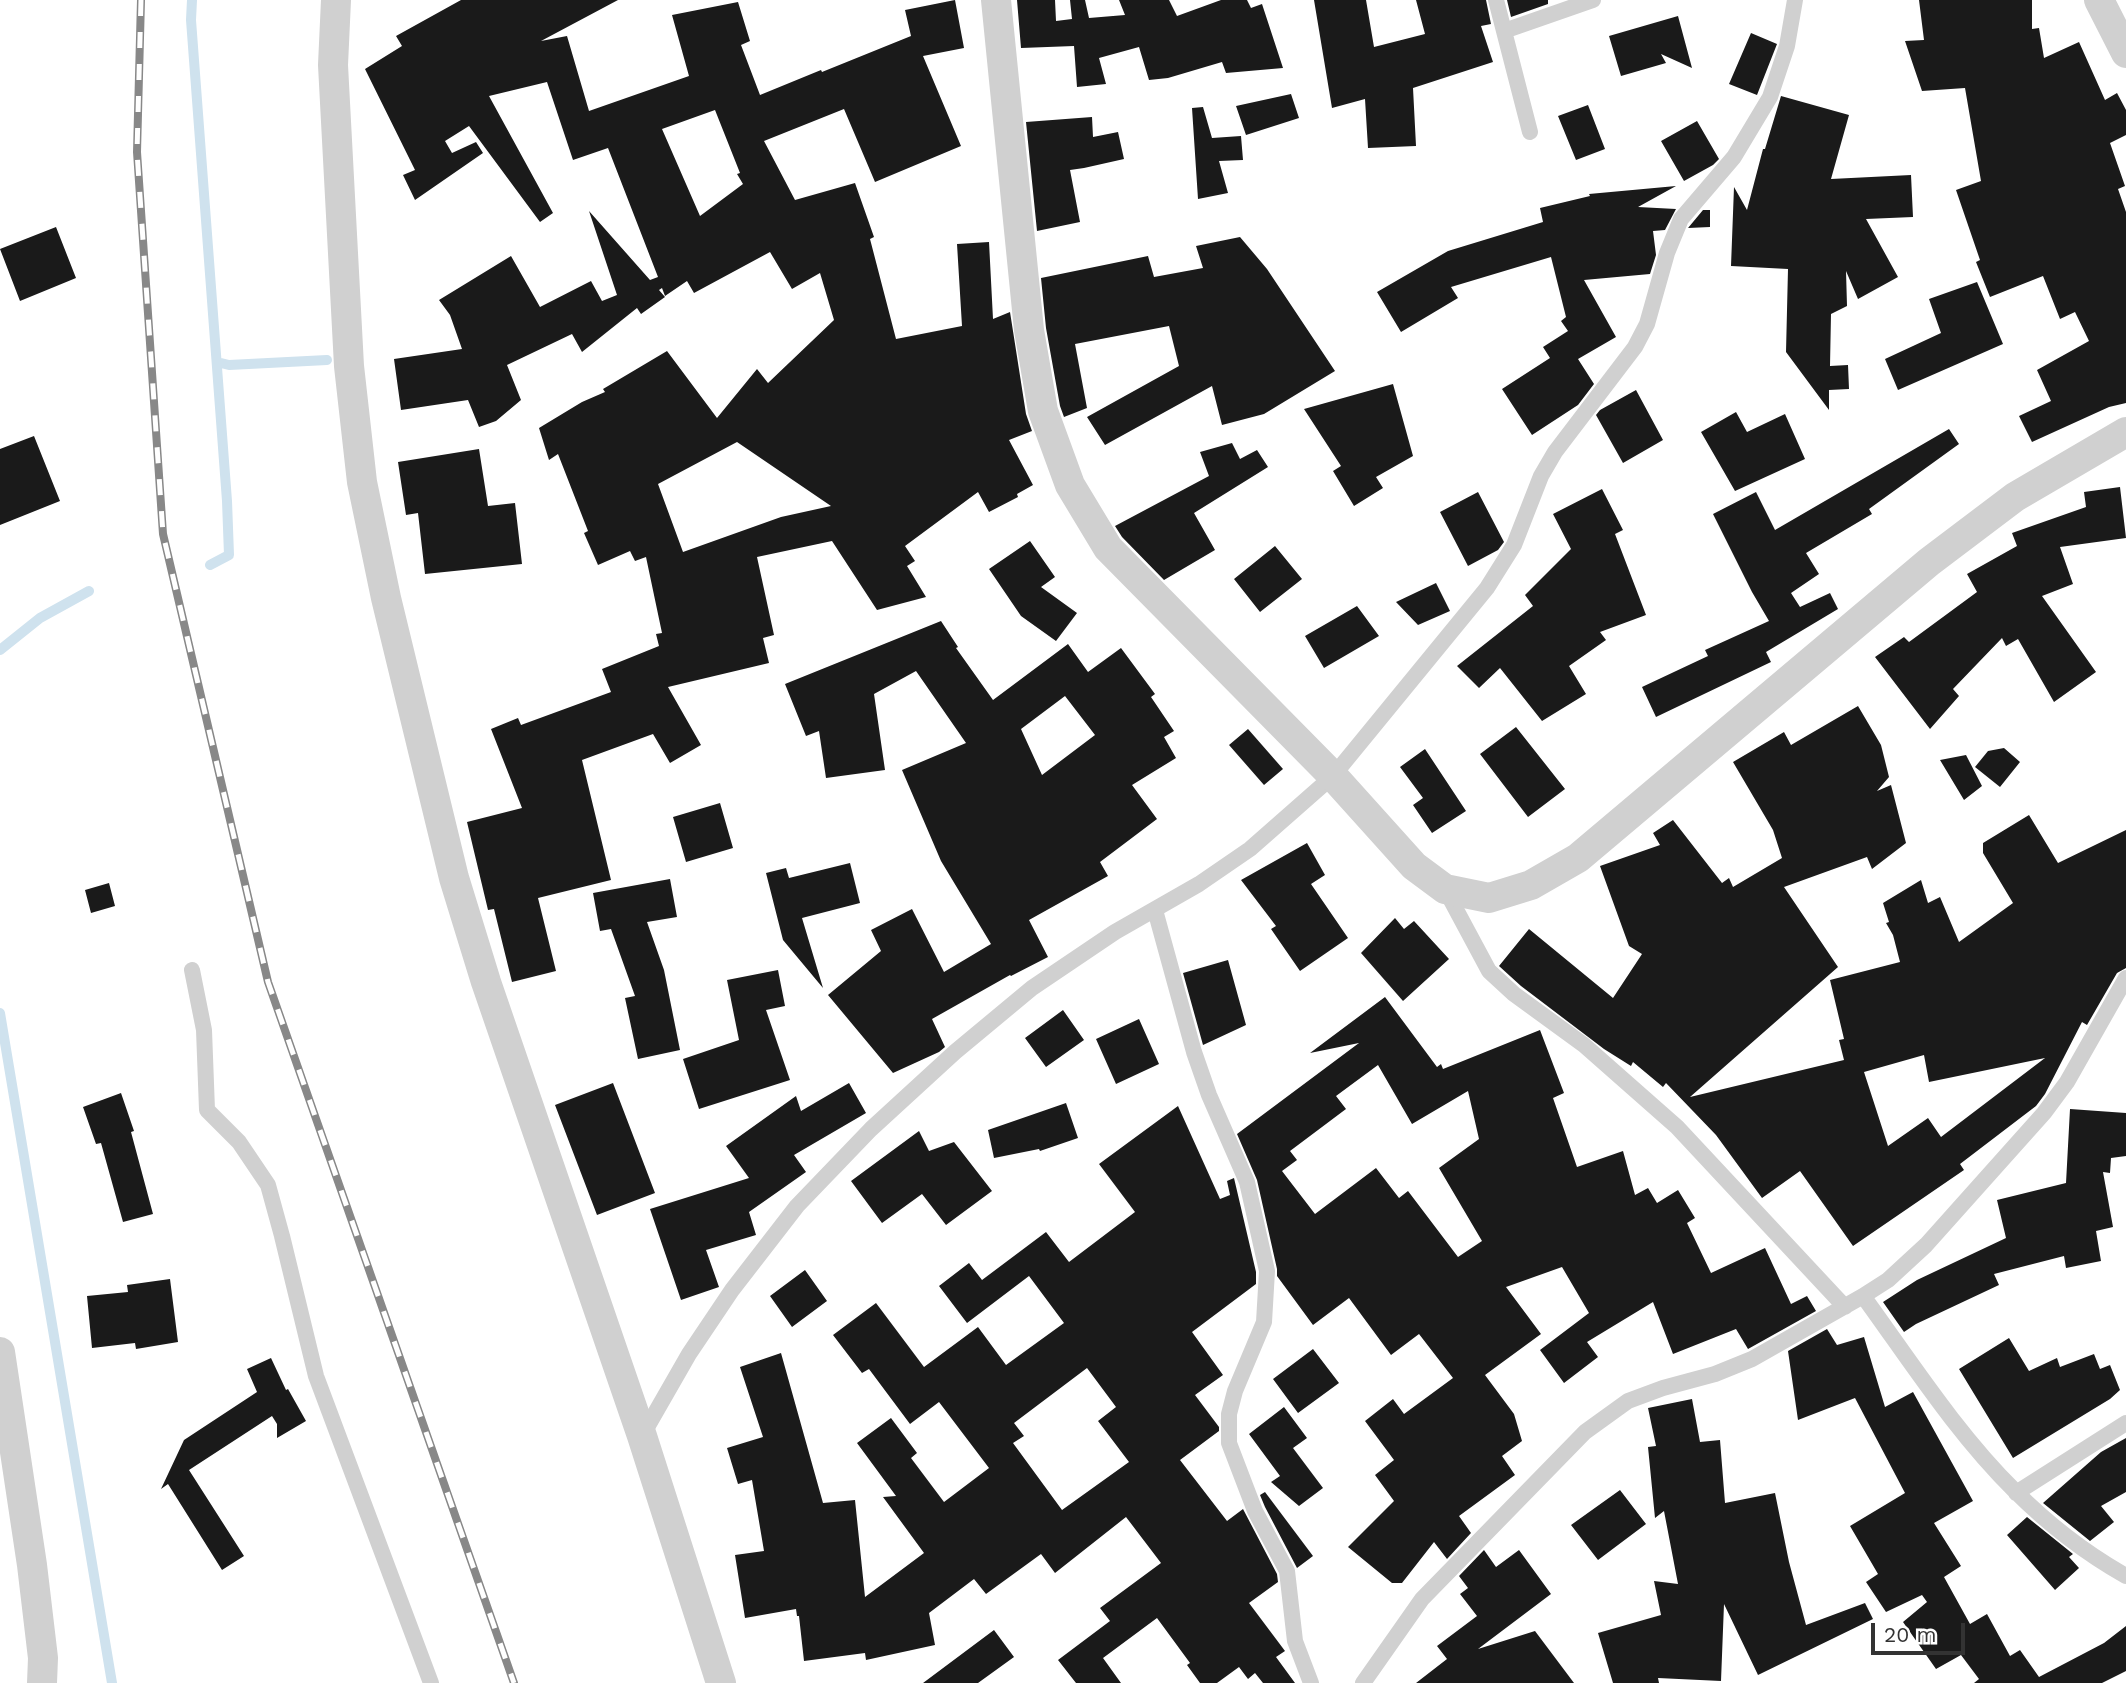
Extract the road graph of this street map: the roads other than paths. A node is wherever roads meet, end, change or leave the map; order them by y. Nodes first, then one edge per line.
1 (336, 0) edge
2 (996, 0) edge
3 (1496, 0) edge
4 (1592, 0) edge
5 (1795, 0) edge
6 (2099, 0) edge
7 (1504, 31) junction
8 (2126, 53) edge
9 (1530, 132) dead end
10 (2126, 432) edge
11 (1333, 776) junction
12 (1445, 889) junction
13 (1155, 910) junction
14 (192, 970) dead end
15 (2126, 978) edge
16 (1863, 1296) junction
17 (1845, 1307) junction
18 (0, 1352) edge
19 (2126, 1423) edge
20 (642, 1436) junction
21 (2016, 1493) junction
22 (2126, 1576) edge
23 (42, 1683) edge
24 (431, 1683) edge
25 (722, 1683) edge
26 (1311, 1683) edge
27 (1363, 1683) edge

1 - 20 street
2 - 11 street
3 - 7 lane
4 - 7 lane
5 - 11 lane
6 - 8 street
7 - 9 lane
10 - 12 street
11 - 12 street
11 - 13 lane
12 - 17 lane
13 - 20 lane
13 - 26 lane
14 - 24 lane
15 - 16 lane
16 - 17 lane
16 - 21 lane
17 - 27 lane
18 - 23 street
19 - 21 lane
20 - 25 street
21 - 22 lane

